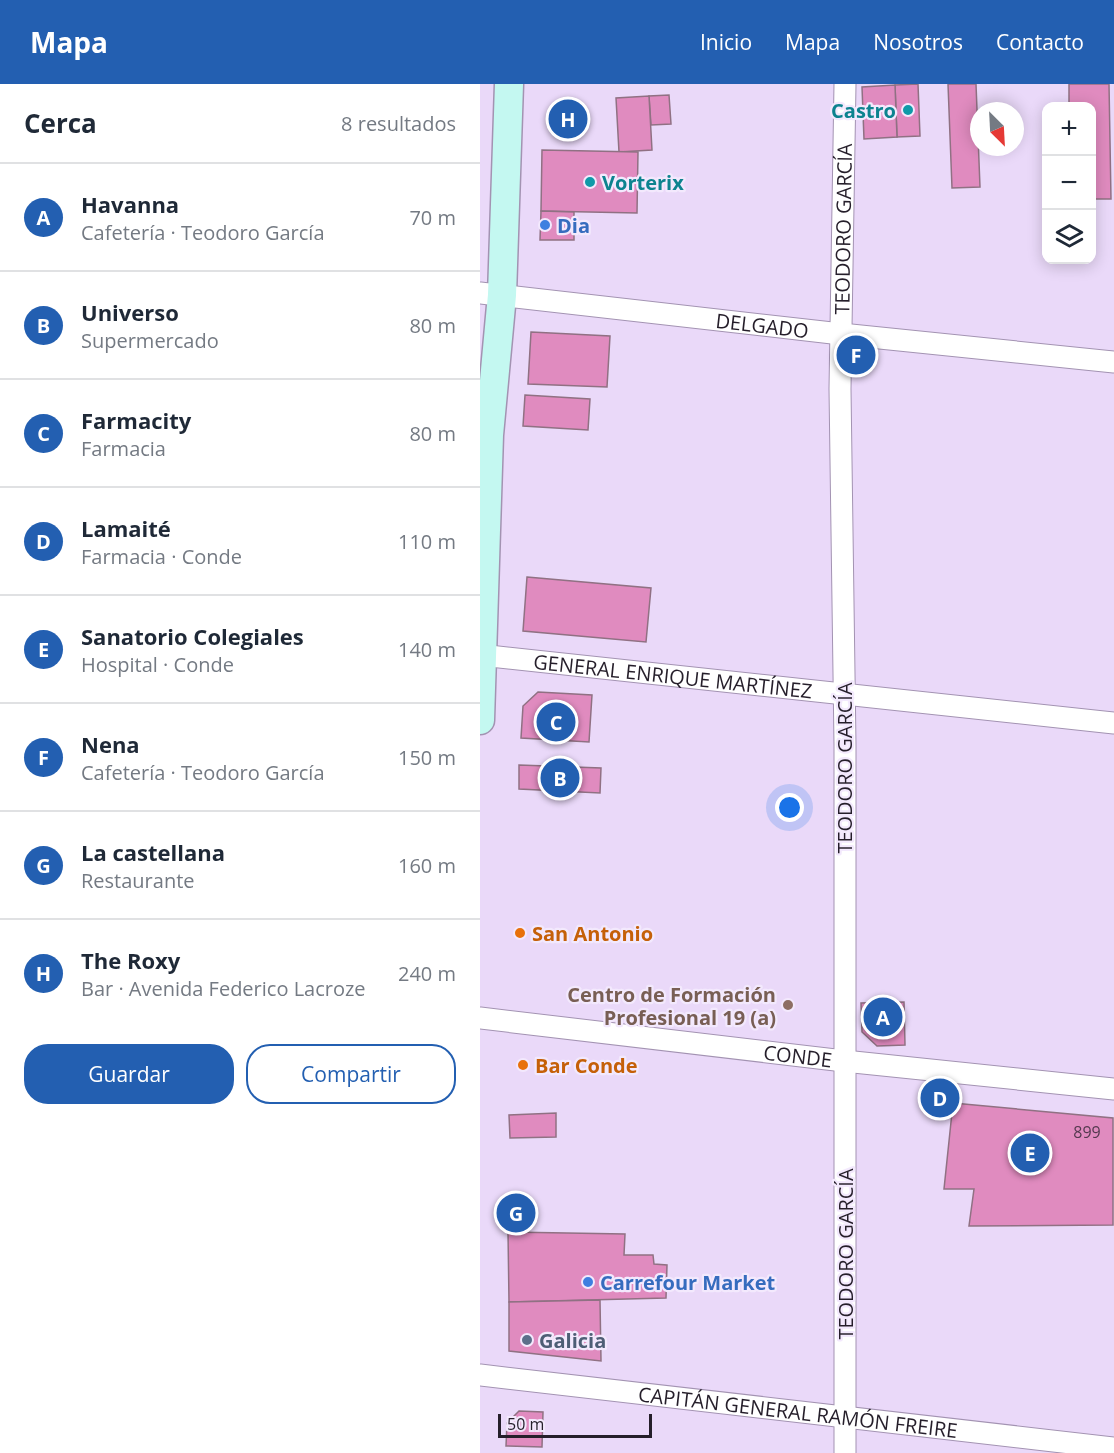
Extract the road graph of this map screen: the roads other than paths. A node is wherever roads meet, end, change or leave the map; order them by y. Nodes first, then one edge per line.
1 (509, 84) edge
2 (845, 84) edge
3 (491, 294) edge
4 (841, 334) junction
5 (1114, 362) edge
6 (481, 655) edge
7 (845, 695) junction
8 (480, 720) edge
9 (1114, 723) edge
10 (480, 1018) edge
11 (844, 1061) junction
12 (1114, 1089) edge
13 (480, 1375) edge
14 (845, 1418) junction
15 (1114, 1448) edge
16 (845, 1453) edge

1 - 3 main road
2 - 4 street, TEODORO GARCÍA
3 - 4 street, DELGADO
3 - 6 main road
4 - 5 street, DELGADO
4 - 7 street, TEODORO GARCÍA
6 - 7 street, GENERAL ENRIQUE MARTÍNEZ
6 - 8 main road
7 - 9 street, GENERAL ENRIQUE MARTÍNEZ
7 - 11 street, TEODORO GARCÍA
10 - 11 street, CONDE
11 - 12 street, CONDE
11 - 14 street, TEODORO GARCÍA
13 - 14 street, CAPITÁN GENERAL RAMÓN FREIRE
14 - 15 street, CAPITÁN GENERAL RAMÓN FREIRE
14 - 16 street, TEODORO GARCÍA

